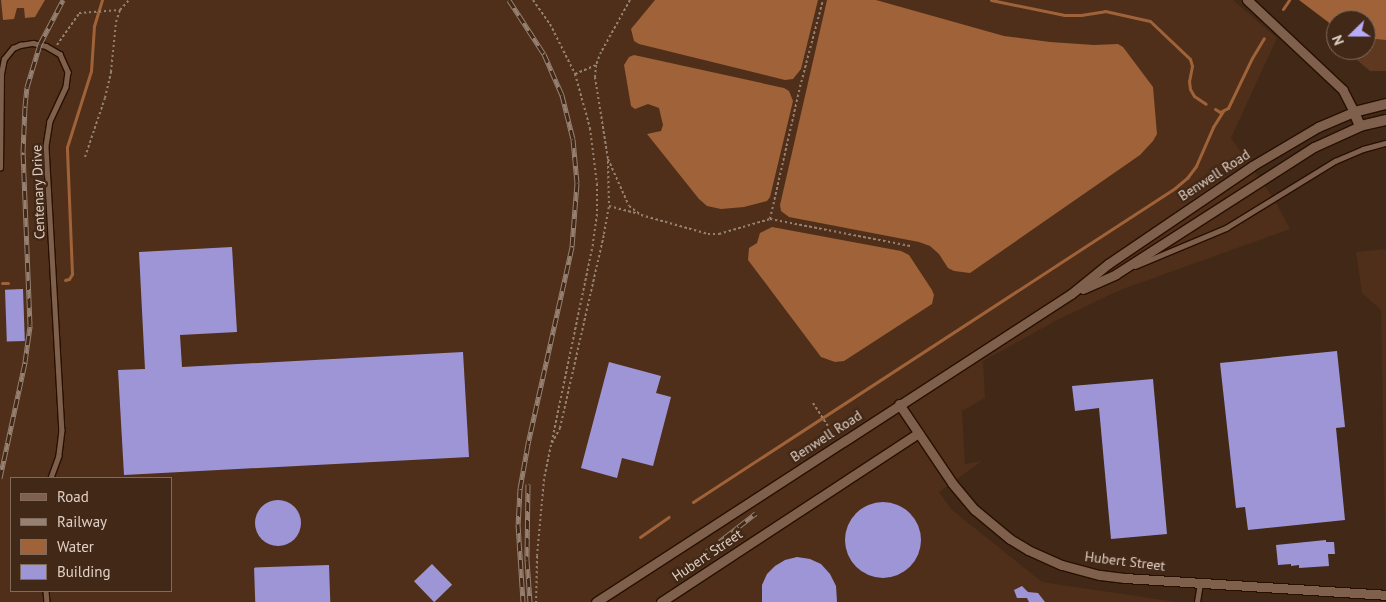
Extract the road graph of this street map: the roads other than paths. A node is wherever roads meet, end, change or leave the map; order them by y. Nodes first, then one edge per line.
1 (1247, 0) edge
2 (1386, 104) edge
3 (1354, 112) junction
4 (1386, 120) edge
5 (1360, 126) junction
6 (1386, 143) edge
7 (0, 168) edge
8 (1116, 274) junction
9 (1071, 294) junction
10 (899, 404) junction
11 (918, 433) junction
12 (51, 477) edge
13 (1200, 582) junction
14 (1386, 595) edge
15 (596, 602) edge
16 (661, 602) edge
17 (1197, 602) edge

1 - 3 street
2 - 3 street, Benwell Road
3 - 5 street
3 - 9 street, Benwell Road
4 - 5 street, Benwell Road
5 - 8 street, Benwell Road
6 - 8 lane, Benwell Road
7 - 12 lane, Centenary Drive
8 - 9 street, Benwell Road
9 - 10 street, Benwell Road
10 - 11 street, Hubert Street
10 - 15 street, Benwell Road
11 - 13 street, Hubert Street
11 - 16 street, Hubert Street
13 - 14 street, Hubert Street
13 - 17 lane

